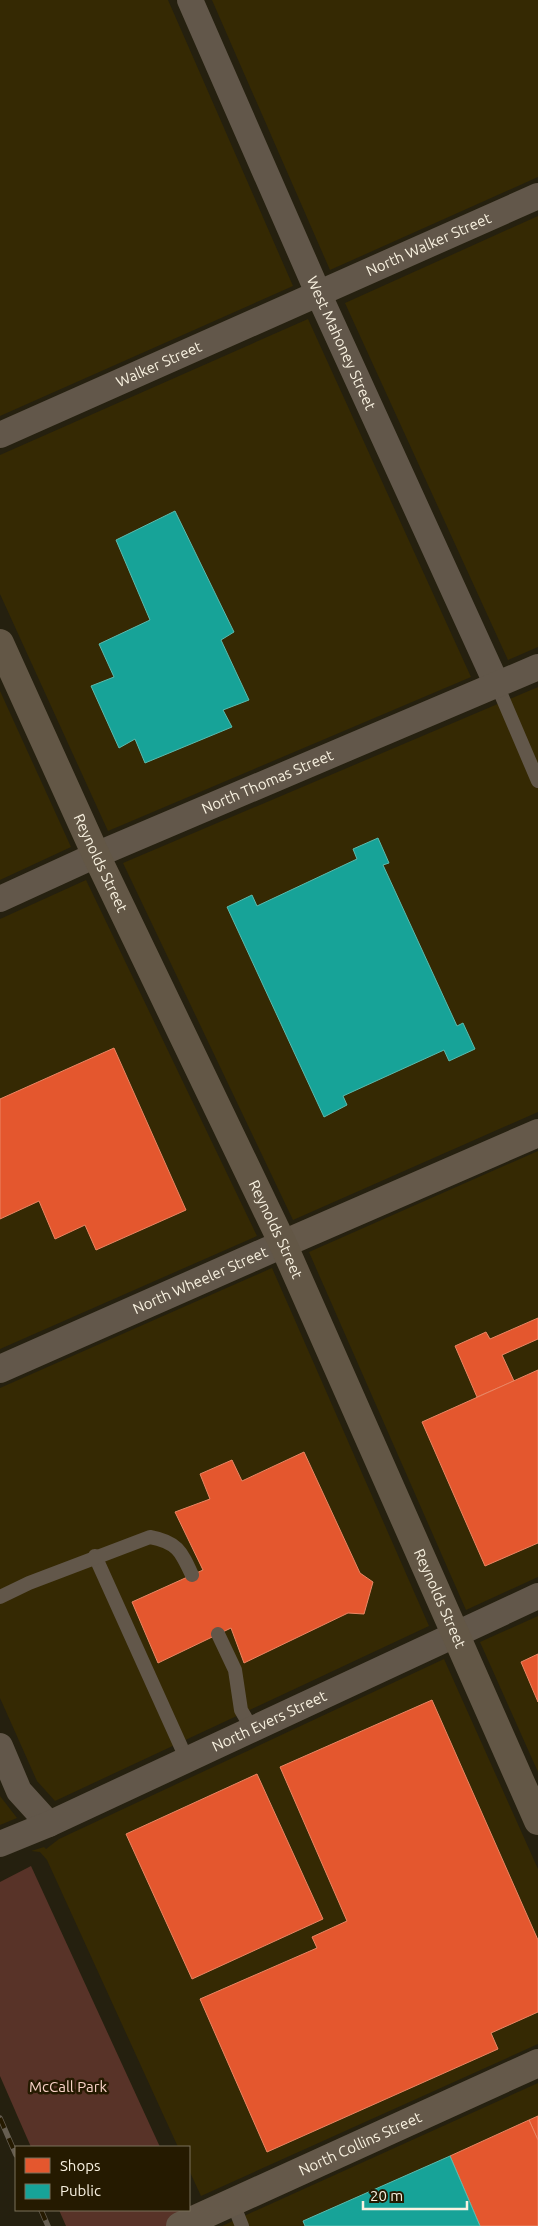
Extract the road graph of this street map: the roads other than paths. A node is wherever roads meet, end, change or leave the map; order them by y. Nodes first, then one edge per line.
1 (190, 0) edge
2 (538, 196) edge
3 (319, 294) junction
4 (0, 436) edge
5 (0, 643) edge
6 (538, 667) edge
7 (497, 685) junction
8 (538, 781) edge
9 (96, 855) junction
10 (0, 899) edge
11 (538, 1133) edge
12 (283, 1244) junction
13 (0, 1369) edge
14 (96, 1556) junction
15 (192, 1575) dead end
16 (538, 1596) edge
17 (0, 1597) edge
18 (218, 1634) dead end
19 (455, 1634) junction
20 (252, 1729) junction
21 (0, 1746) edge
22 (187, 1760) junction
23 (538, 1821) edge
24 (50, 1824) junction
25 (0, 1844) edge
26 (538, 2063) edge
27 (232, 2201) junction
28 (180, 2226) edge
29 (242, 2226) edge

1 - 3 street, West Mahoney Street
2 - 3 street, North Walker Street
3 - 4 street, Walker Street
3 - 7 street, West Mahoney Street
5 - 9 main road, Reynolds Street
6 - 7 street, North Thomas Street
7 - 8 lane
7 - 9 street, North Thomas Street
9 - 10 street, North Thomas Street
9 - 12 main road, Reynolds Street
11 - 12 main road, North Wheeler Street
12 - 13 street, North Wheeler Street
12 - 19 main road, Reynolds Street
14 - 15 lane
14 - 17 lane
14 - 22 lane
16 - 19 street, North Evers Street
18 - 20 lane
19 - 20 street, North Evers Street
19 - 23 main road, Reynolds Street
20 - 22 street, North Evers Street
21 - 24 street
22 - 24 street, North Evers Street
24 - 25 street, North Evers Street
26 - 27 main road, North Collins Street
27 - 28 main road, North Collins Street
27 - 29 lane

